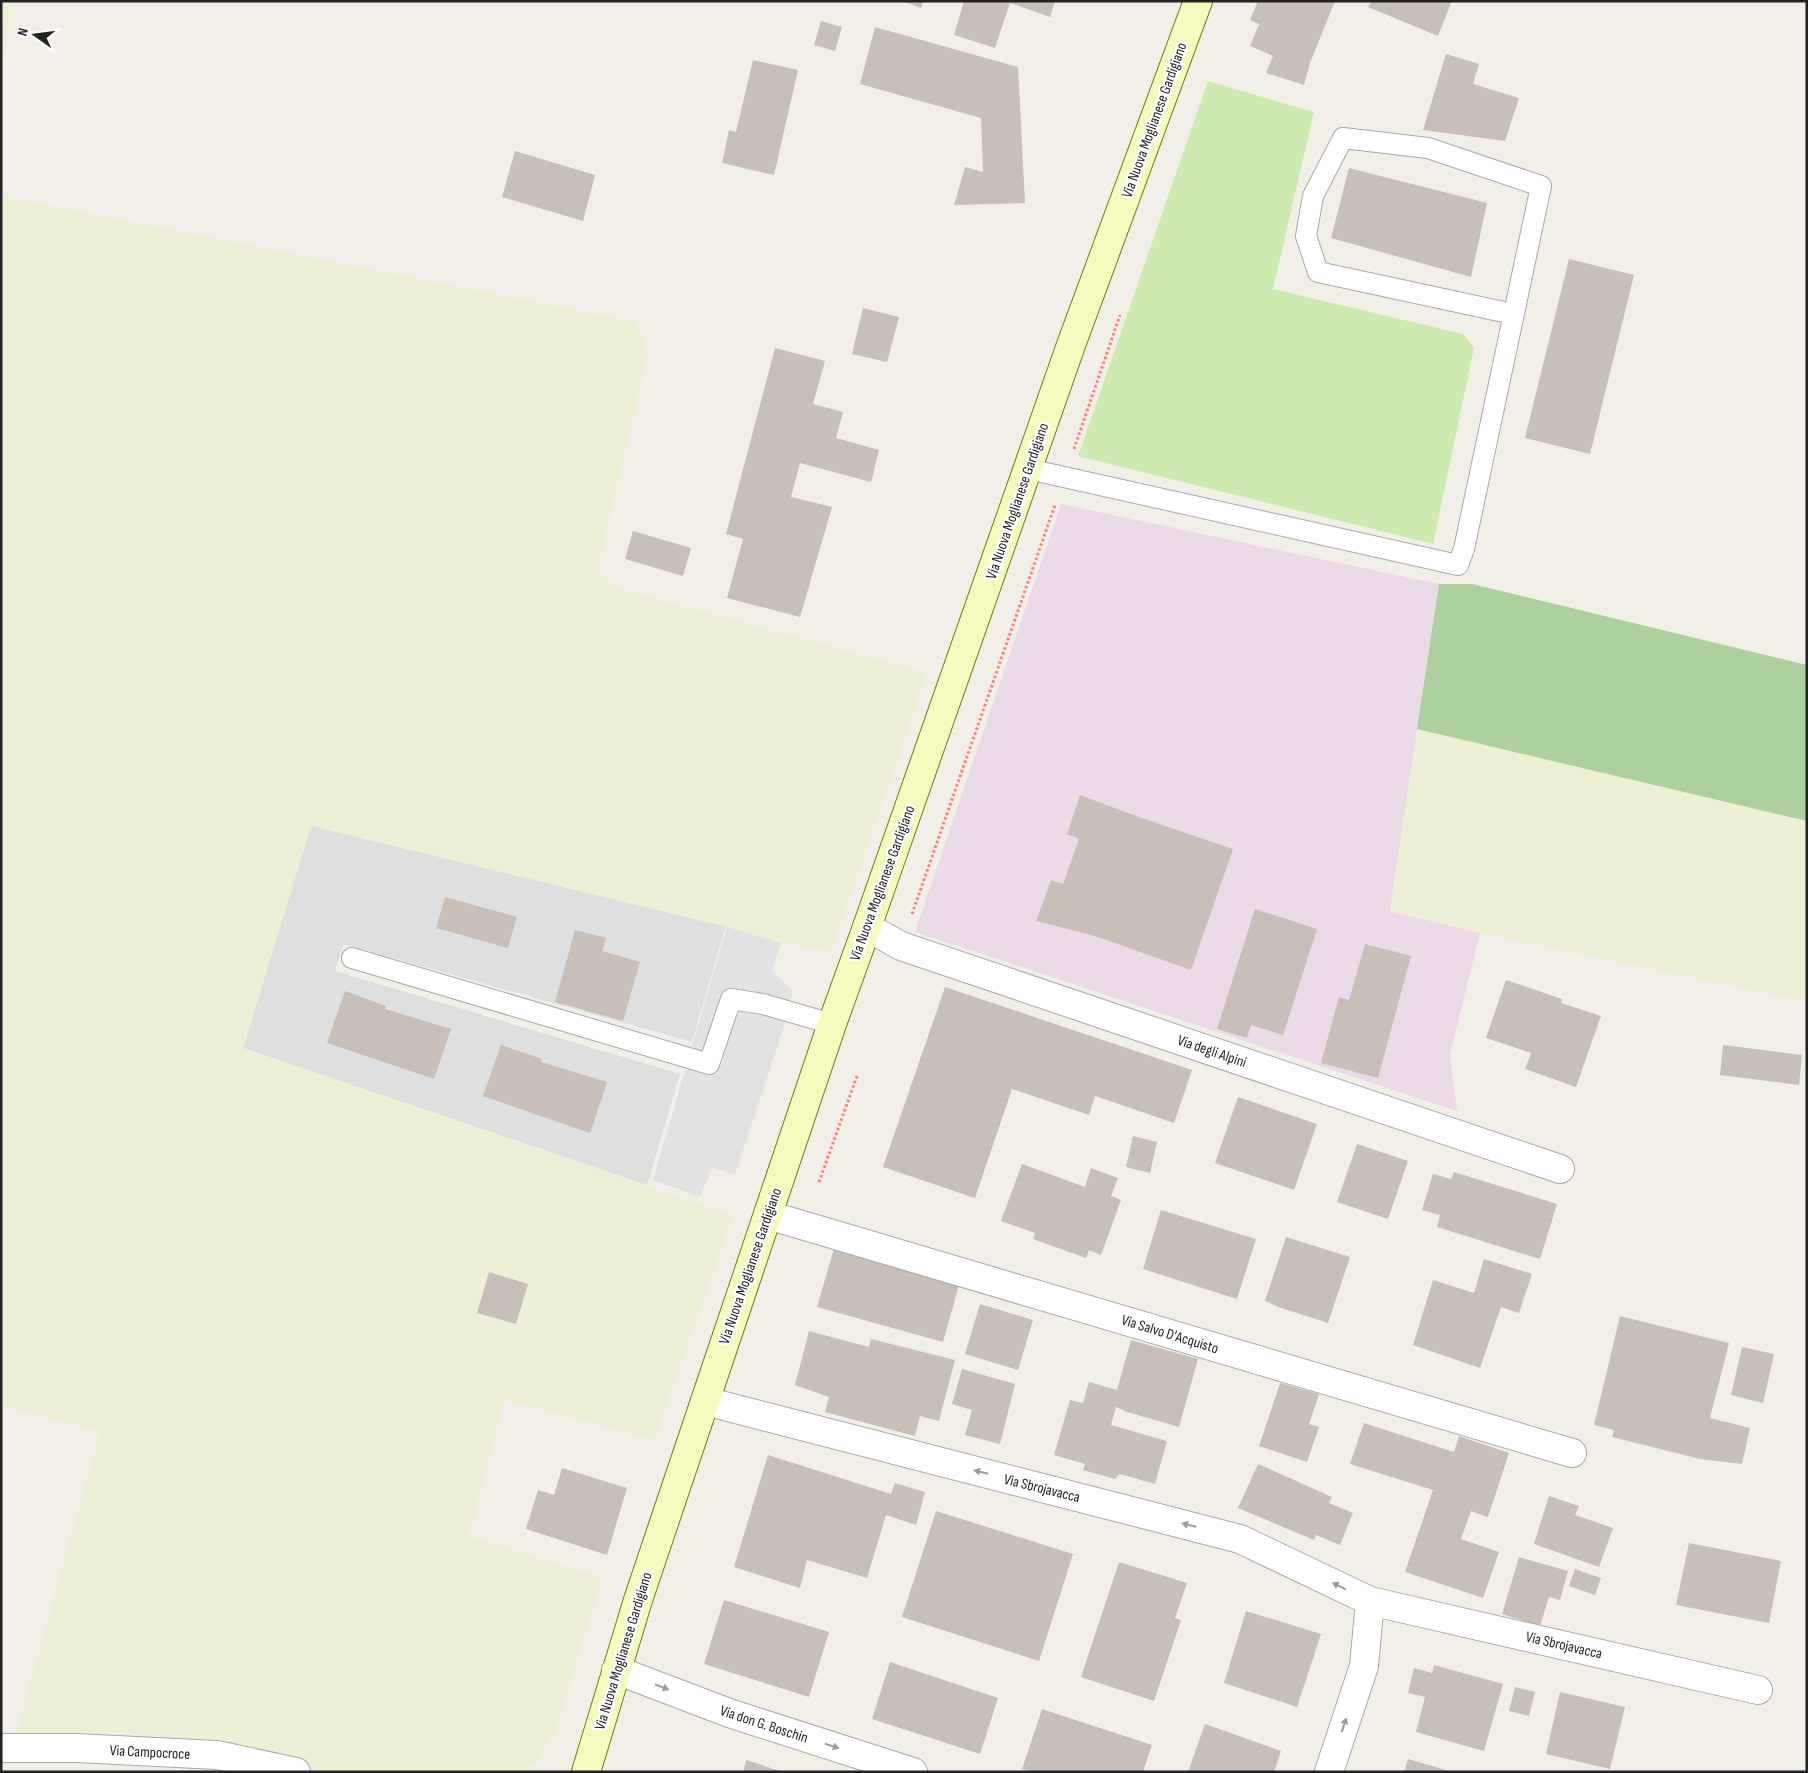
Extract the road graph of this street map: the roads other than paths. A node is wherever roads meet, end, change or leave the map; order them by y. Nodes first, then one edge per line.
1 (1198, 1) edge
2 (1513, 314) junction
3 (1028, 469) junction
4 (867, 927) junction
5 (352, 958) dead end
6 (832, 1024) junction
7 (1560, 1169) dead end
8 (768, 1215) junction
9 (705, 1401) junction
10 (1572, 1453) dead end
11 (1370, 1601) junction
12 (616, 1670) junction
13 (1758, 1690) dead end
14 (1, 1748) edge
15 (296, 1772) edge
16 (586, 1772) edge
17 (913, 1772) edge
18 (1329, 1772) edge

1 - 3 main road, Via Nuova Moglianese Gardigiano
2 - 2 lane
2 - 3 lane
3 - 4 main road, Via Nuova Moglianese Gardigiano
4 - 6 main road, Via Nuova Moglianese Gardigiano
4 - 7 street, Via degli Alpini
5 - 6 lane
6 - 8 main road, Via Nuova Moglianese Gardigiano
8 - 9 main road, Via Nuova Moglianese Gardigiano
8 - 10 street, Via Salvo D'Acquisto
11 -> 9 street, Via Sbrojavacca
9 - 12 main road, Via Nuova Moglianese Gardigiano
11 - 13 street, Via Sbrojavacca
18 -> 11 street
12 - 16 main road, Via Nuova Moglianese Gardigiano
12 -> 17 street, Via don G. Boschin
14 - 15 street, Via Campocroce

